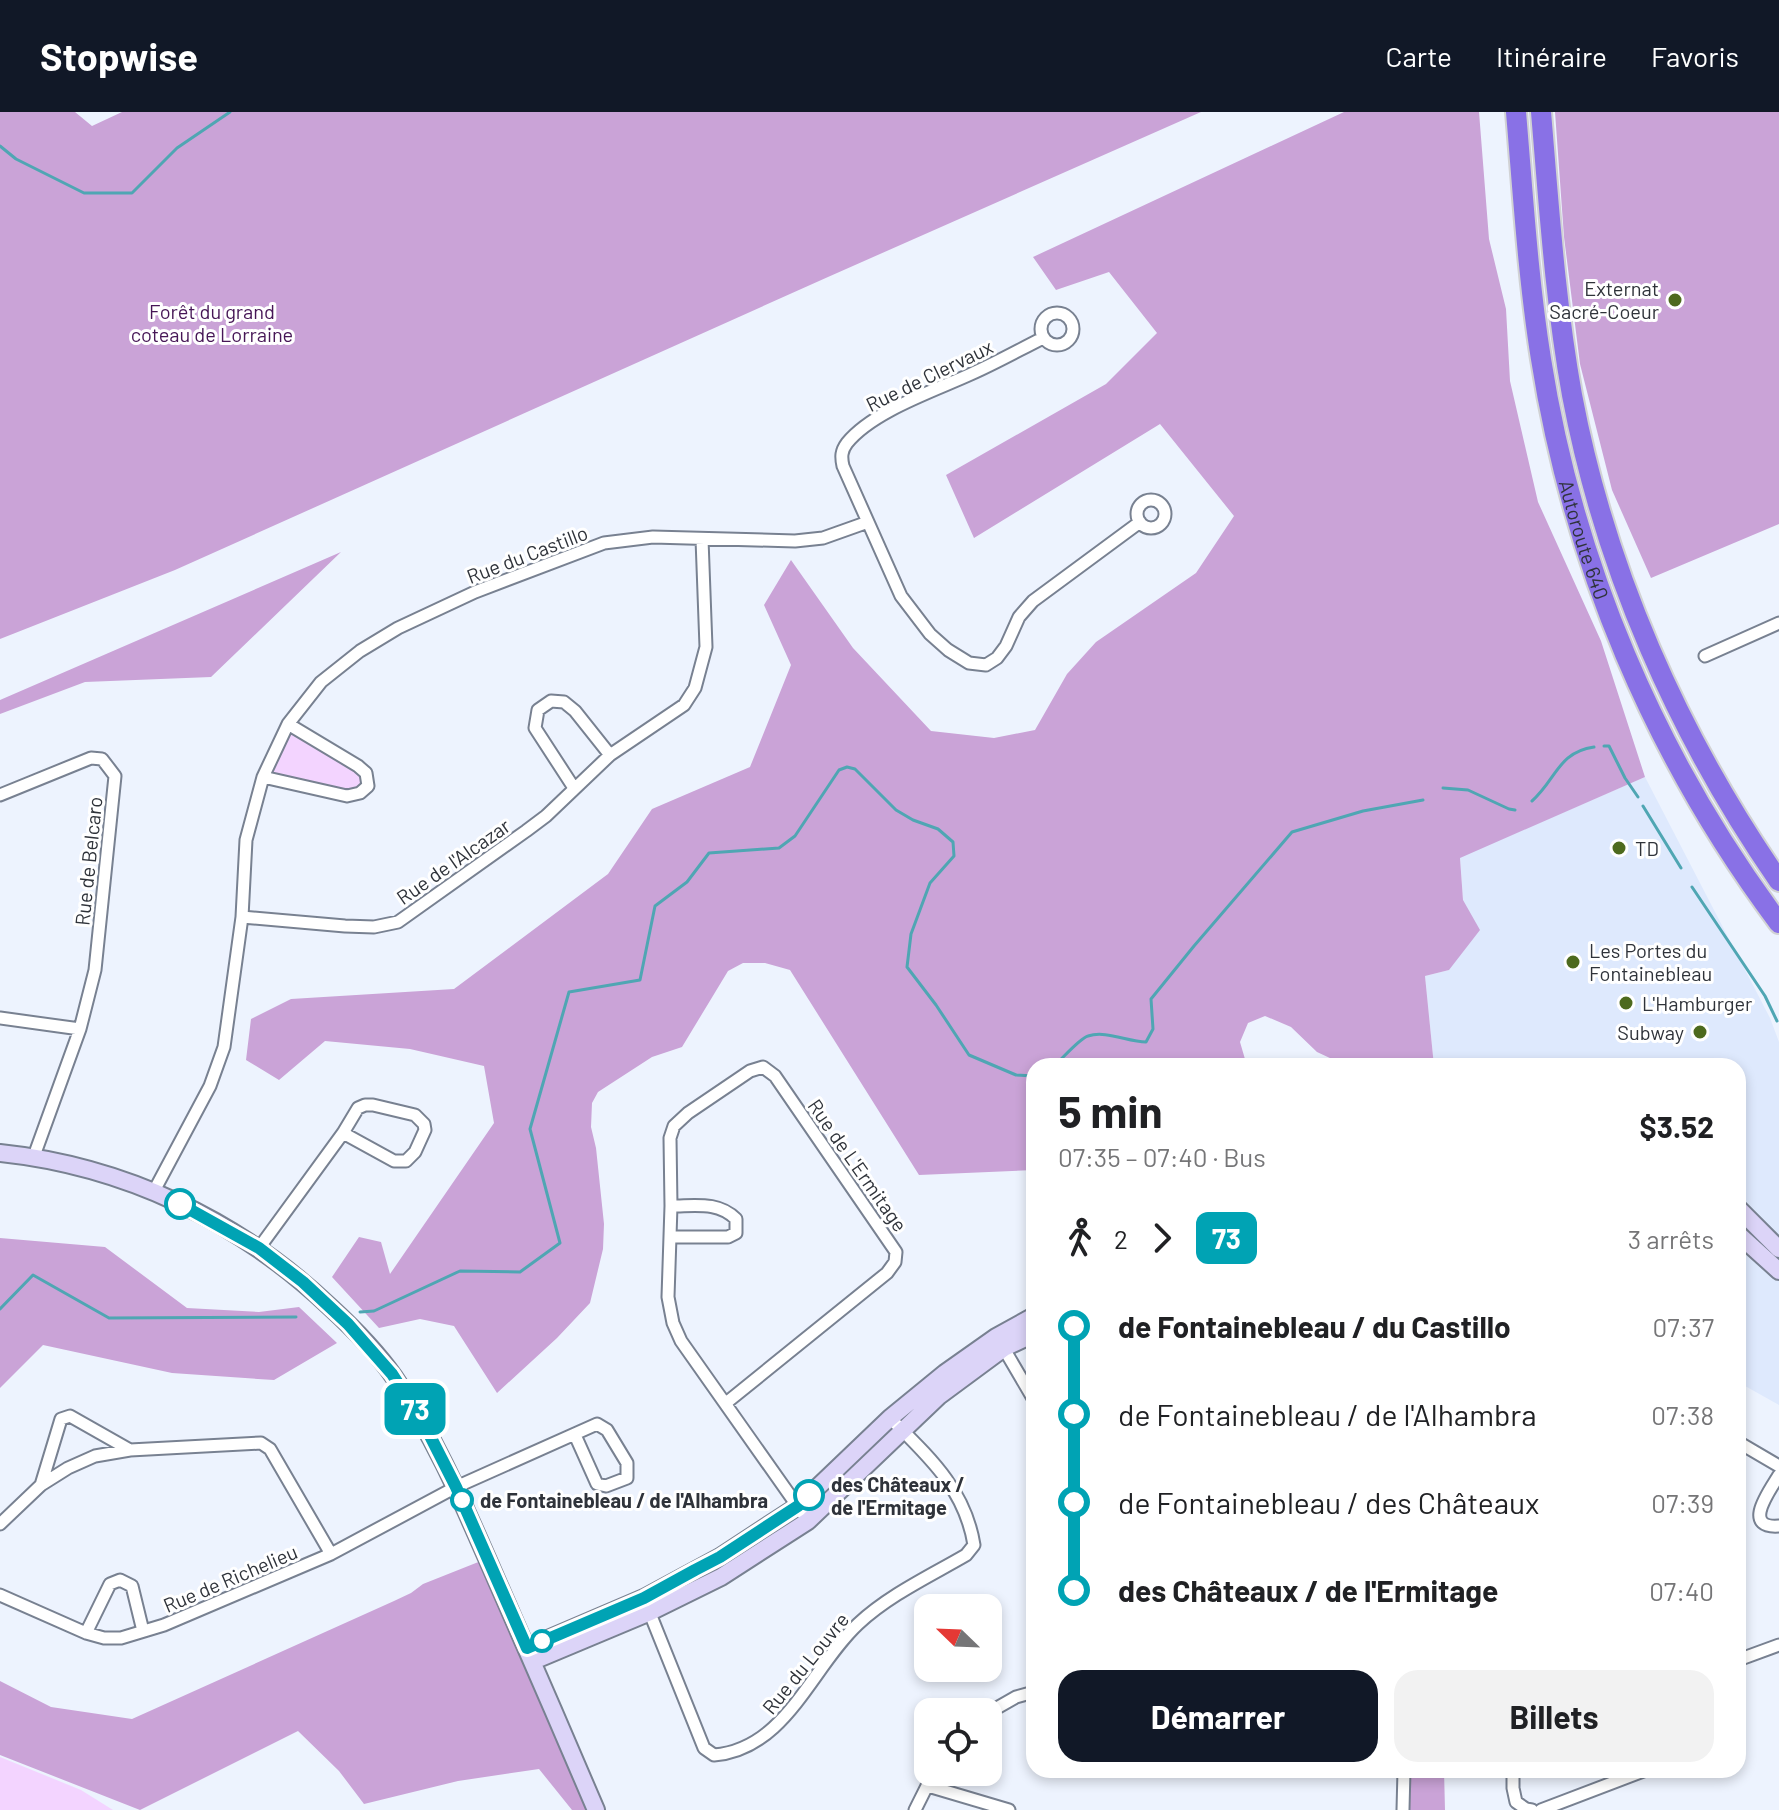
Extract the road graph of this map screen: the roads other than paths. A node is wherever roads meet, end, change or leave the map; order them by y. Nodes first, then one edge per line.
1 (1516, 112) edge
2 (1541, 112) edge
3 (1043, 338) dead end
4 (868, 522) junction
5 (1140, 522) dead end
6 (702, 539) junction
7 (1779, 623) edge
8 (1705, 656) dead end
9 (288, 724) junction
10 (610, 755) junction
11 (263, 777) junction
12 (574, 788) junction
13 (0, 795) edge
14 (1779, 881) edge
15 (242, 917) junction
16 (1779, 923) edge
17 (0, 1018) edge
18 (80, 1029) junction
19 (343, 1133) junction
20 (0, 1153) edge
21 (34, 1156) junction
22 (154, 1191) junction
23 (671, 1206) junction
24 (1746, 1216) edge
25 (670, 1237) junction
26 (1746, 1241) edge
27 (259, 1248) junction
28 (1779, 1249) edge
29 (1779, 1271) edge
30 (1026, 1322) edge
31 (1026, 1336) edge
32 (1000, 1343) junction
33 (1026, 1387) edge
34 (726, 1403) junction
35 (896, 1424) junction
36 (575, 1435) junction
37 (1746, 1447) edge
38 (130, 1450) junction
39 (1779, 1466) edge
40 (1779, 1475) edge
41 (41, 1485) junction
42 (456, 1487) junction
43 (798, 1506) junction
44 (808, 1521) junction
45 (0, 1524) edge
46 (1779, 1526) edge
47 (331, 1554) junction
48 (0, 1595) edge
49 (647, 1605) junction
50 (143, 1631) junction
51 (86, 1633) junction
52 (1779, 1645) edge
53 (530, 1654) junction
54 (1746, 1657) edge
55 (1026, 1694) edge
56 (1002, 1705) edge
57 (1404, 1778) edge
58 (1513, 1778) edge
59 (1625, 1778) edge
60 (928, 1786) joint
61 (596, 1810) edge
62 (915, 1810) edge
63 (1009, 1810) edge
64 (1403, 1810) edge
65 (1532, 1810) edge
66 (1541, 1810) edge

1 - 16 highway, Autoroute 640
2 - 14 highway, Autoroute 640
3 - 4 street, Rue de Clervaux
4 - 5 street, Rue de Clervaux
4 - 6 street, Rue du Castillo
6 - 9 street, Rue du Castillo
6 - 10 street, Rue de l'Alcazar
7 - 8 street
9 - 11 street, Rue du Castillo
9 - 11 street
10 - 12 street, Rue de l'Alcazar
10 - 12 street
11 - 15 street, Rue du Castillo
12 - 15 street, Rue de l'Alcazar
13 - 18 street, Rue de Belcaro
15 - 22 street, Rue du Castillo
17 - 18 street
18 - 21 street, Rue de Belcaro
19 - 19 street
19 - 27 street
20 - 21 street
21 - 22 street
22 - 27 street
23 - 25 street, Rue de L'Ermitage
23 - 25 street
23 - 34 street, Rue de L'Ermitage
24 - 28 street
25 - 34 street, Rue de L'Ermitage
26 - 29 street
27 - 42 street
30 - 32 street
31 - 32 street
32 - 33 street
32 - 35 street
34 - 43 street, Rue de L'Ermitage
35 - 43 street
35 - 44 street
35 - 49 street, Rue du Louvre
36 - 36 street
36 - 42 street, Rue de Richelieu
37 - 39 street
38 - 41 street, Rue de Richelieu
38 - 41 street, Rue de Richelieu
38 - 47 street, Rue de Richelieu
40 - 46 street
41 - 45 street, Rue de Richelieu
42 - 47 street, Rue de Richelieu
42 - 53 street
43 - 44 street, Rue de L'Ermitage
43 - 49 street
44 - 49 street
47 - 50 street, Rue de Richelieu
48 - 51 street, Rue de Richelieu
49 - 53 street
50 - 51 street, Rue de Richelieu
50 - 51 street, Rue de Richelieu
52 - 54 street
53 - 61 street
55 - 56 street
57 - 64 street
58 - 65 street
59 - 66 street
60 - 62 street
60 - 63 street

